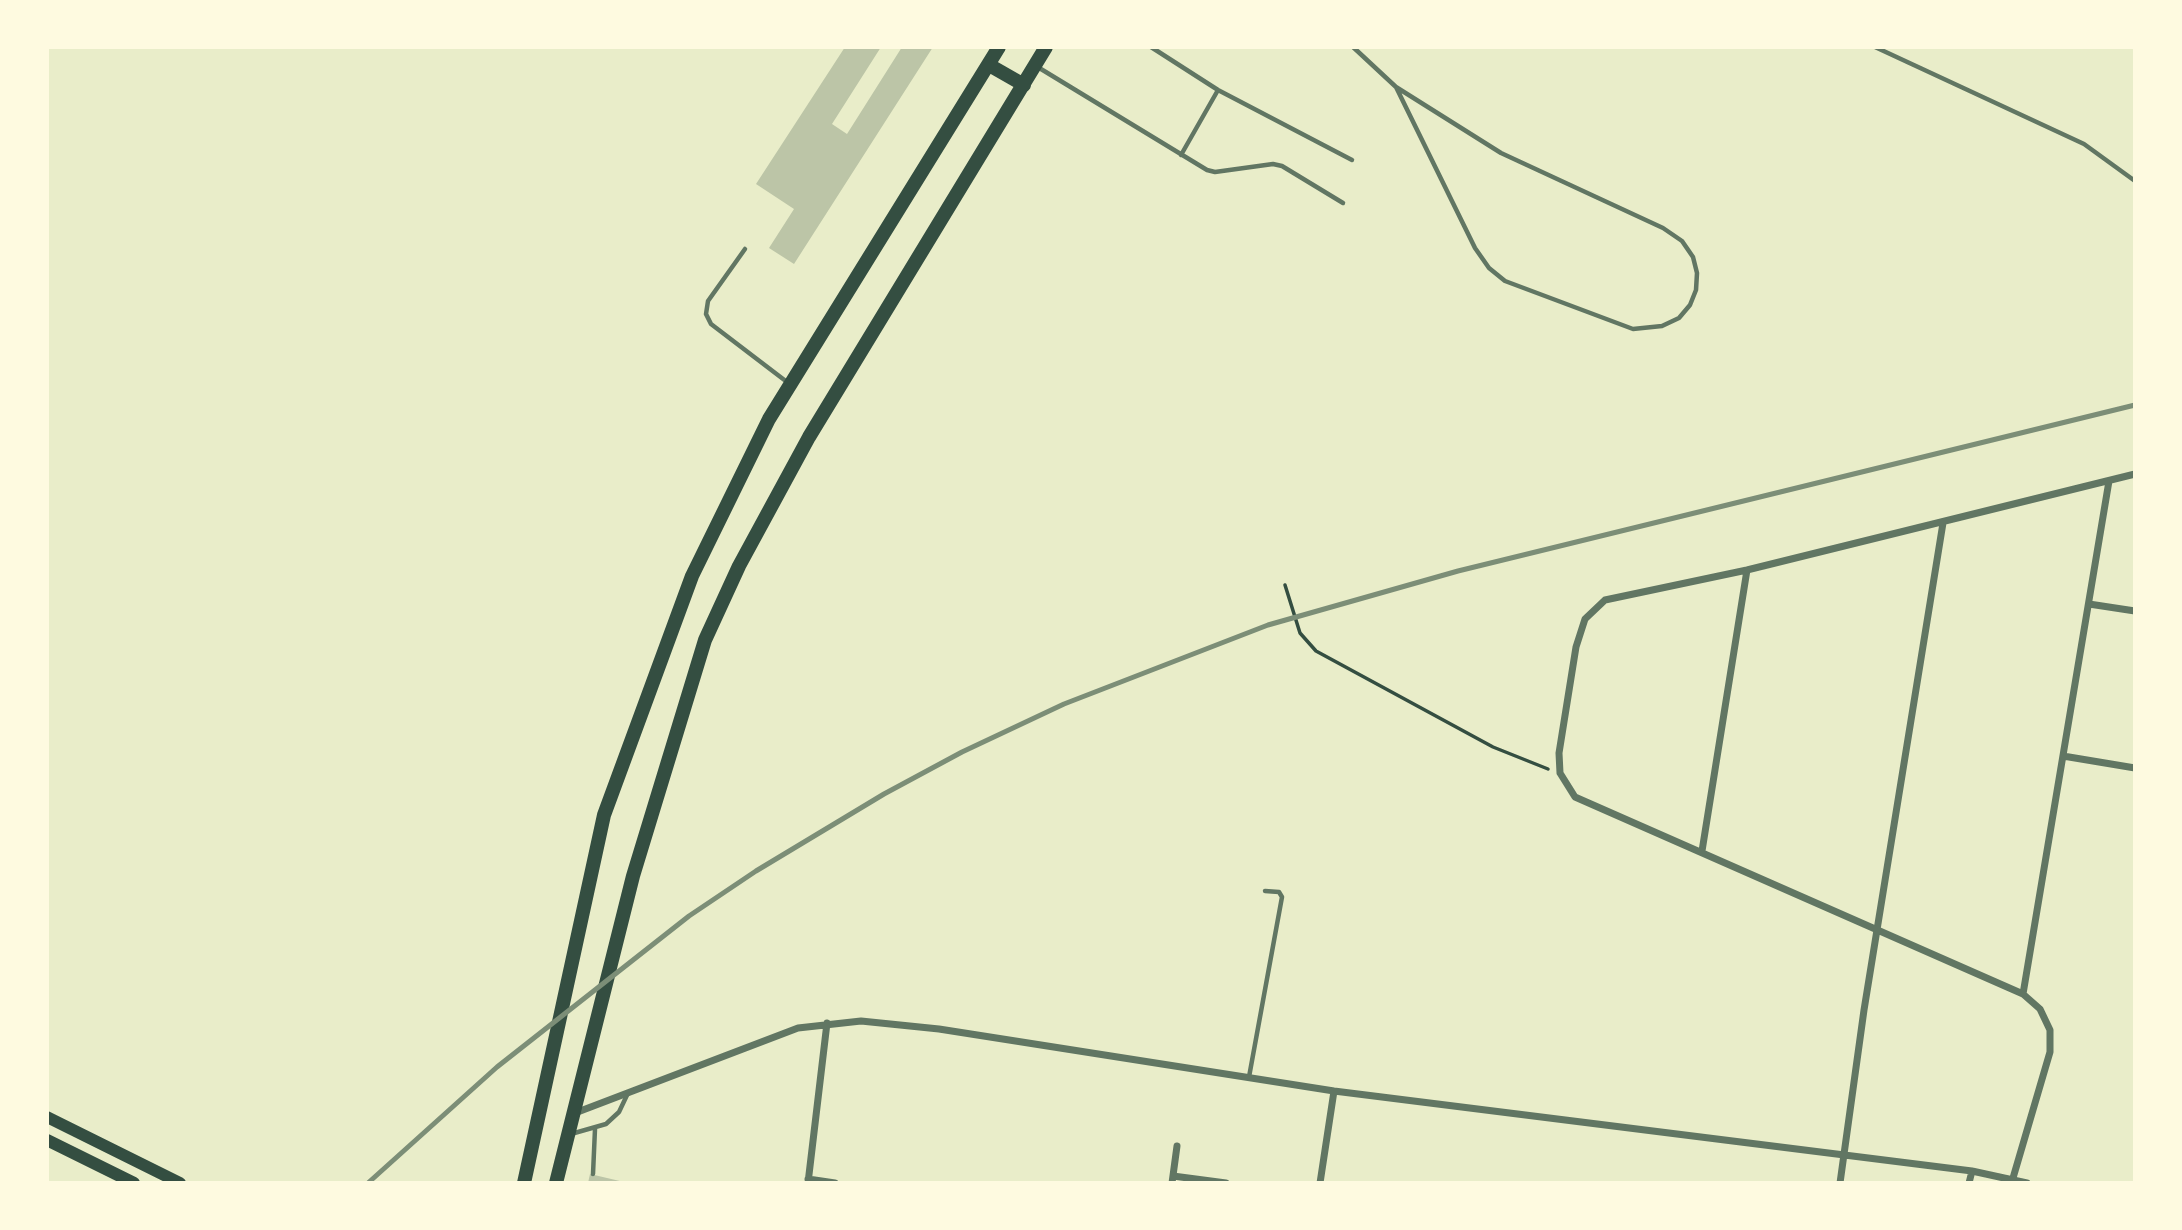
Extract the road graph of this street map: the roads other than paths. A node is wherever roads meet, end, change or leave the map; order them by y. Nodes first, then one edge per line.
1 (999, 47) edge
2 (1046, 47) edge
3 (1151, 47) edge
4 (1353, 47) edge
5 (1875, 47) edge
6 (989, 65) junction
7 (1035, 66) junction
8 (1024, 85) junction
9 (1396, 87) junction
10 (1218, 90) junction
11 (1181, 155) junction
12 (1352, 160) dead end
13 (2135, 181) edge
14 (1343, 203) dead end
15 (745, 249) dead end
16 (790, 384) junction
17 (2135, 474) edge
18 (2109, 481) junction
19 (1942, 523) junction
20 (1747, 570) junction
21 (2089, 604) junction
22 (2135, 611) edge
23 (2063, 756) junction
24 (2135, 768) edge
25 (1702, 851) junction
26 (1265, 891) dead end
27 (1878, 930) junction
28 (2023, 994) junction
29 (827, 1023) junction
30 (1249, 1078) junction
31 (1334, 1091) junction
32 (629, 1092) junction
33 (571, 1114) junction
34 (47, 1117) edge
35 (595, 1129) junction
36 (567, 1135) junction
37 (47, 1140) edge
38 (1177, 1146) dead end
39 (1844, 1155) junction
40 (1972, 1171) junction
41 (593, 1174) dead end
42 (2013, 1178) junction
43 (1172, 1179) edge
44 (523, 1180) edge
45 (808, 1181) edge
46 (134, 1183) edge
47 (180, 1183) edge
48 (556, 1183) edge
49 (835, 1183) edge
50 (1226, 1183) edge
51 (1320, 1183) edge
52 (1840, 1183) edge
53 (1969, 1183) edge
54 (2027, 1183) edge

1 - 6 main road
2 - 7 main road
3 - 10 lane
4 - 9 lane
5 - 13 lane
6 - 8 main road
6 - 16 main road
7 - 8 main road
7 - 11 lane
8 - 33 main road
9 - 9 lane
10 - 11 lane
10 - 12 lane
11 - 14 lane
15 - 16 lane
16 - 44 main road
17 - 18 street
18 - 19 street
18 - 21 street
19 - 20 street
19 - 27 street
20 - 25 street
20 - 25 street
21 - 22 street
21 - 23 street
23 - 24 street
23 - 28 street
25 - 27 street
26 - 30 lane
27 - 28 street
27 - 39 street
28 - 42 street
29 - 30 street
29 - 32 street
29 - 45 street
30 - 31 street
31 - 39 street
31 - 51 street
32 - 33 street
32 - 35 lane
33 - 36 main road
34 - 47 main road
35 - 36 lane
35 - 41 lane
36 - 48 main road
37 - 46 main road
38 - 43 street
39 - 40 street
39 - 52 street
40 - 42 street
40 - 53 street
42 - 54 street
43 - 50 street
45 - 49 street

